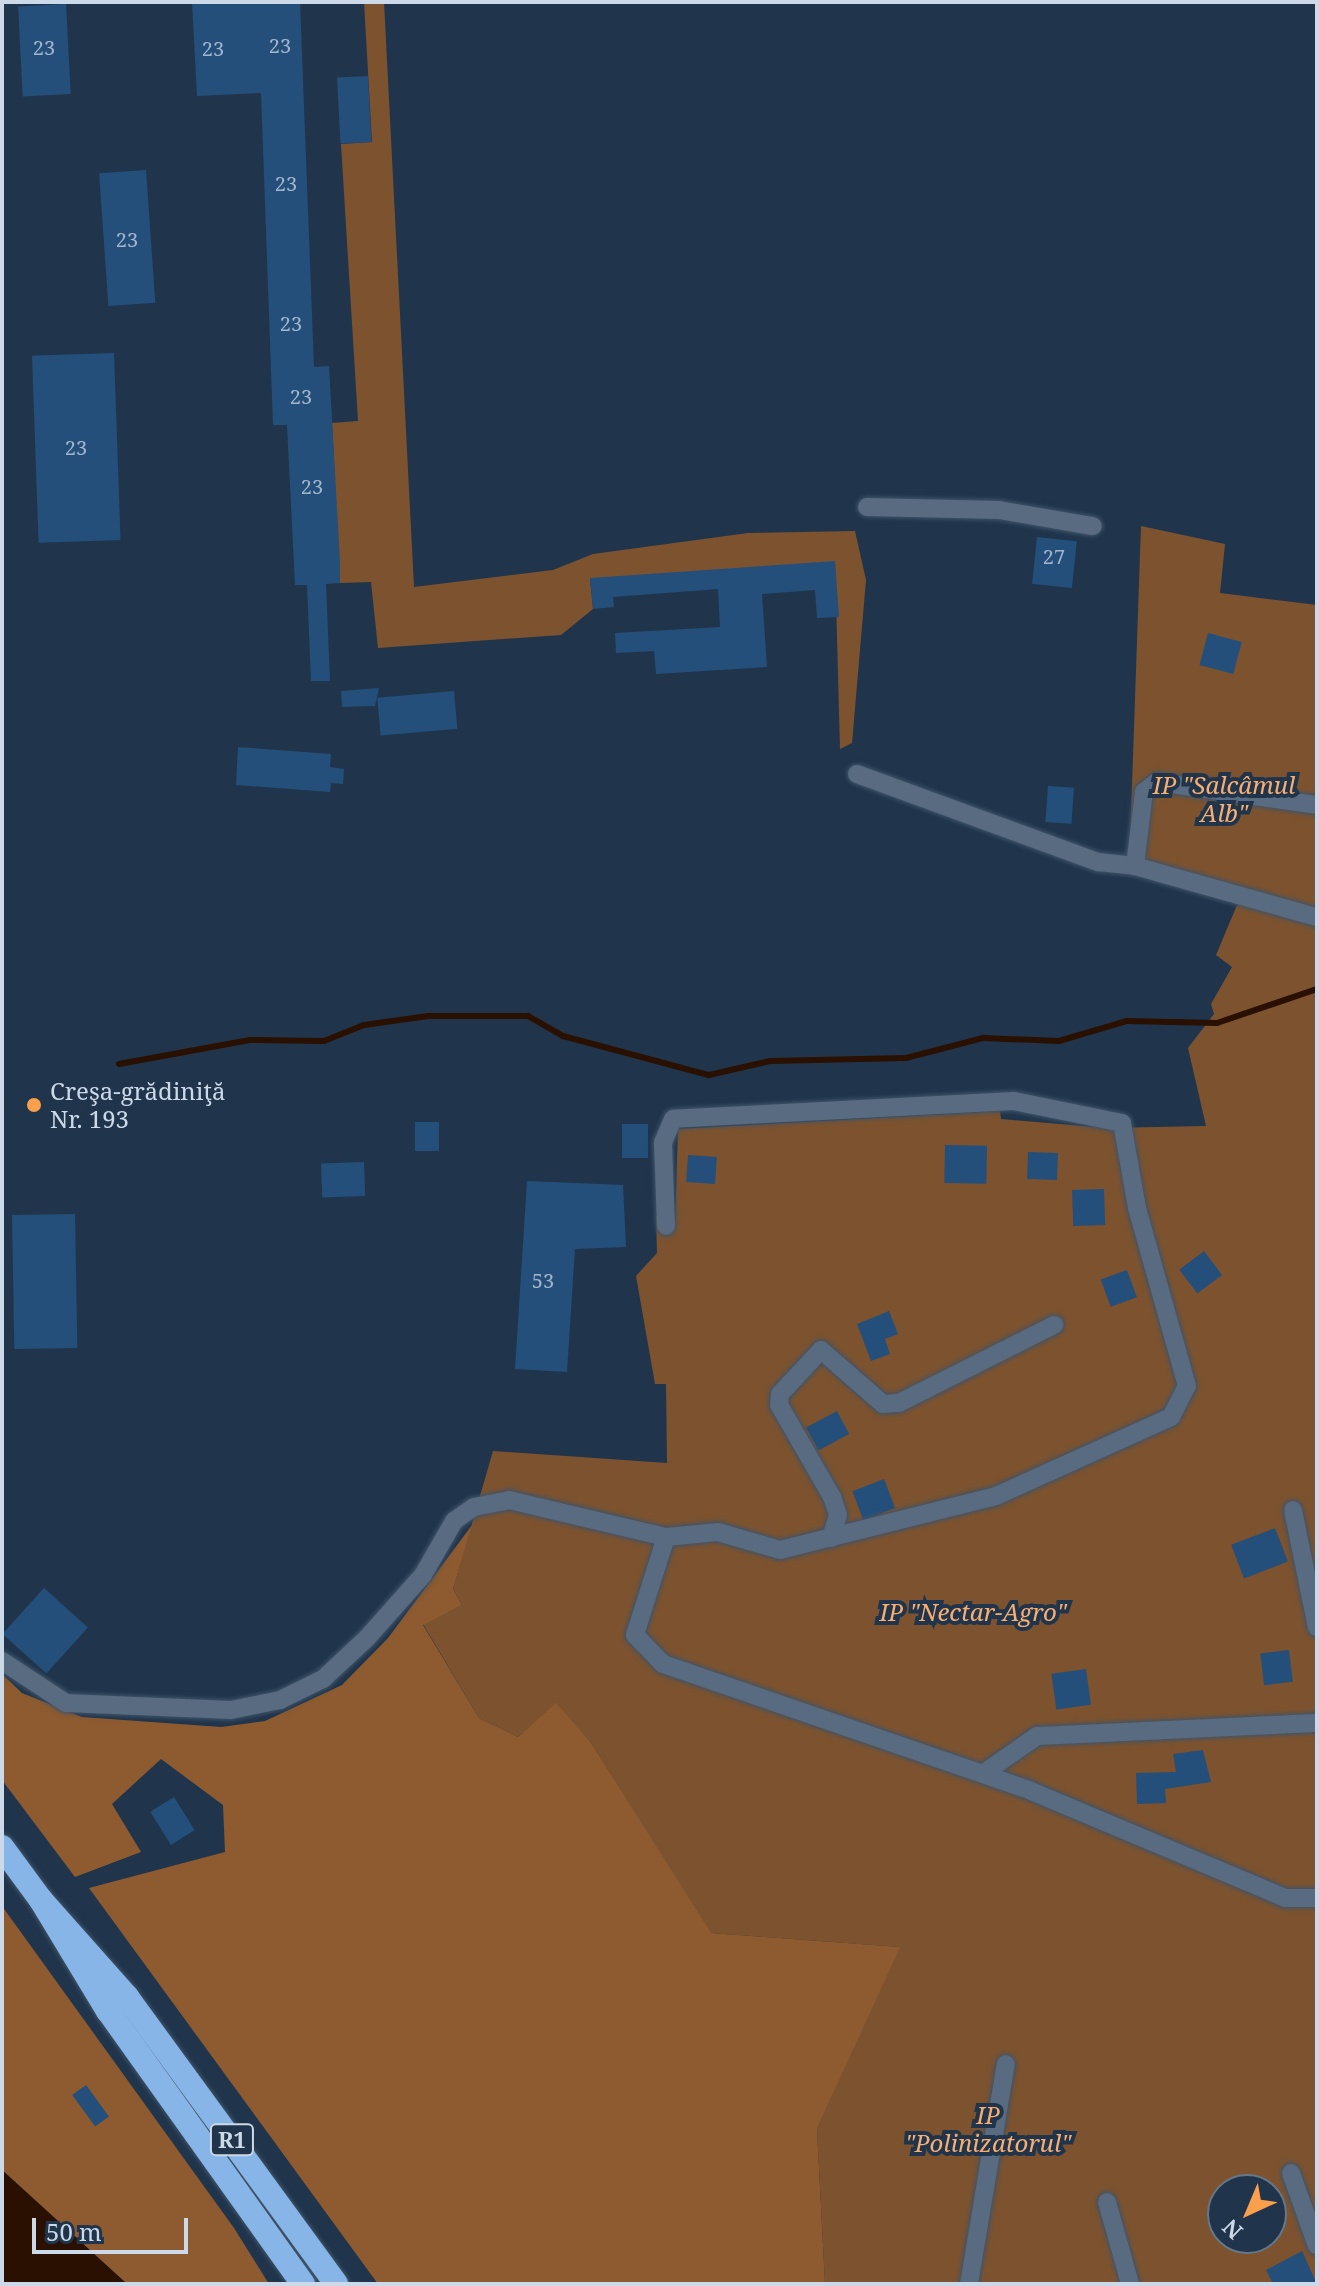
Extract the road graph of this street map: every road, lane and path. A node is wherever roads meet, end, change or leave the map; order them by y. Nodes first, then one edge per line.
1 (867, 507) dead end
2 (1093, 526) dead end
3 (857, 774) dead end
4 (1317, 805) edge
5 (1135, 866) junction
6 (1317, 917) edge
7 (666, 1226) dead end
8 (1054, 1325) dead end
9 (1293, 1510) dead end
10 (666, 1537) junction
11 (831, 1538) junction
12 (1317, 1628) edge
13 (2, 1661) edge
14 (1317, 1723) edge
15 (984, 1773) junction
16 (2, 1847) edge
17 (1317, 1898) edge
18 (41, 1900) junction
19 (1006, 2064) dead end
20 (1291, 2173) dead end
21 (1107, 2202) dead end
22 (1317, 2246) edge
23 (303, 2284) edge
24 (336, 2284) edge
25 (969, 2284) edge
26 (1130, 2284) edge

1 - 2 street
3 - 5 street
4 - 5 street
5 - 6 street
7 - 11 street
8 - 11 street
9 - 12 street
10 - 11 street
10 - 13 street
10 - 15 street
14 - 15 street
15 - 17 street
16 - 18 highway
18 - 23 highway
18 - 24 highway, R1
19 - 25 street
20 - 22 street
21 - 26 street

